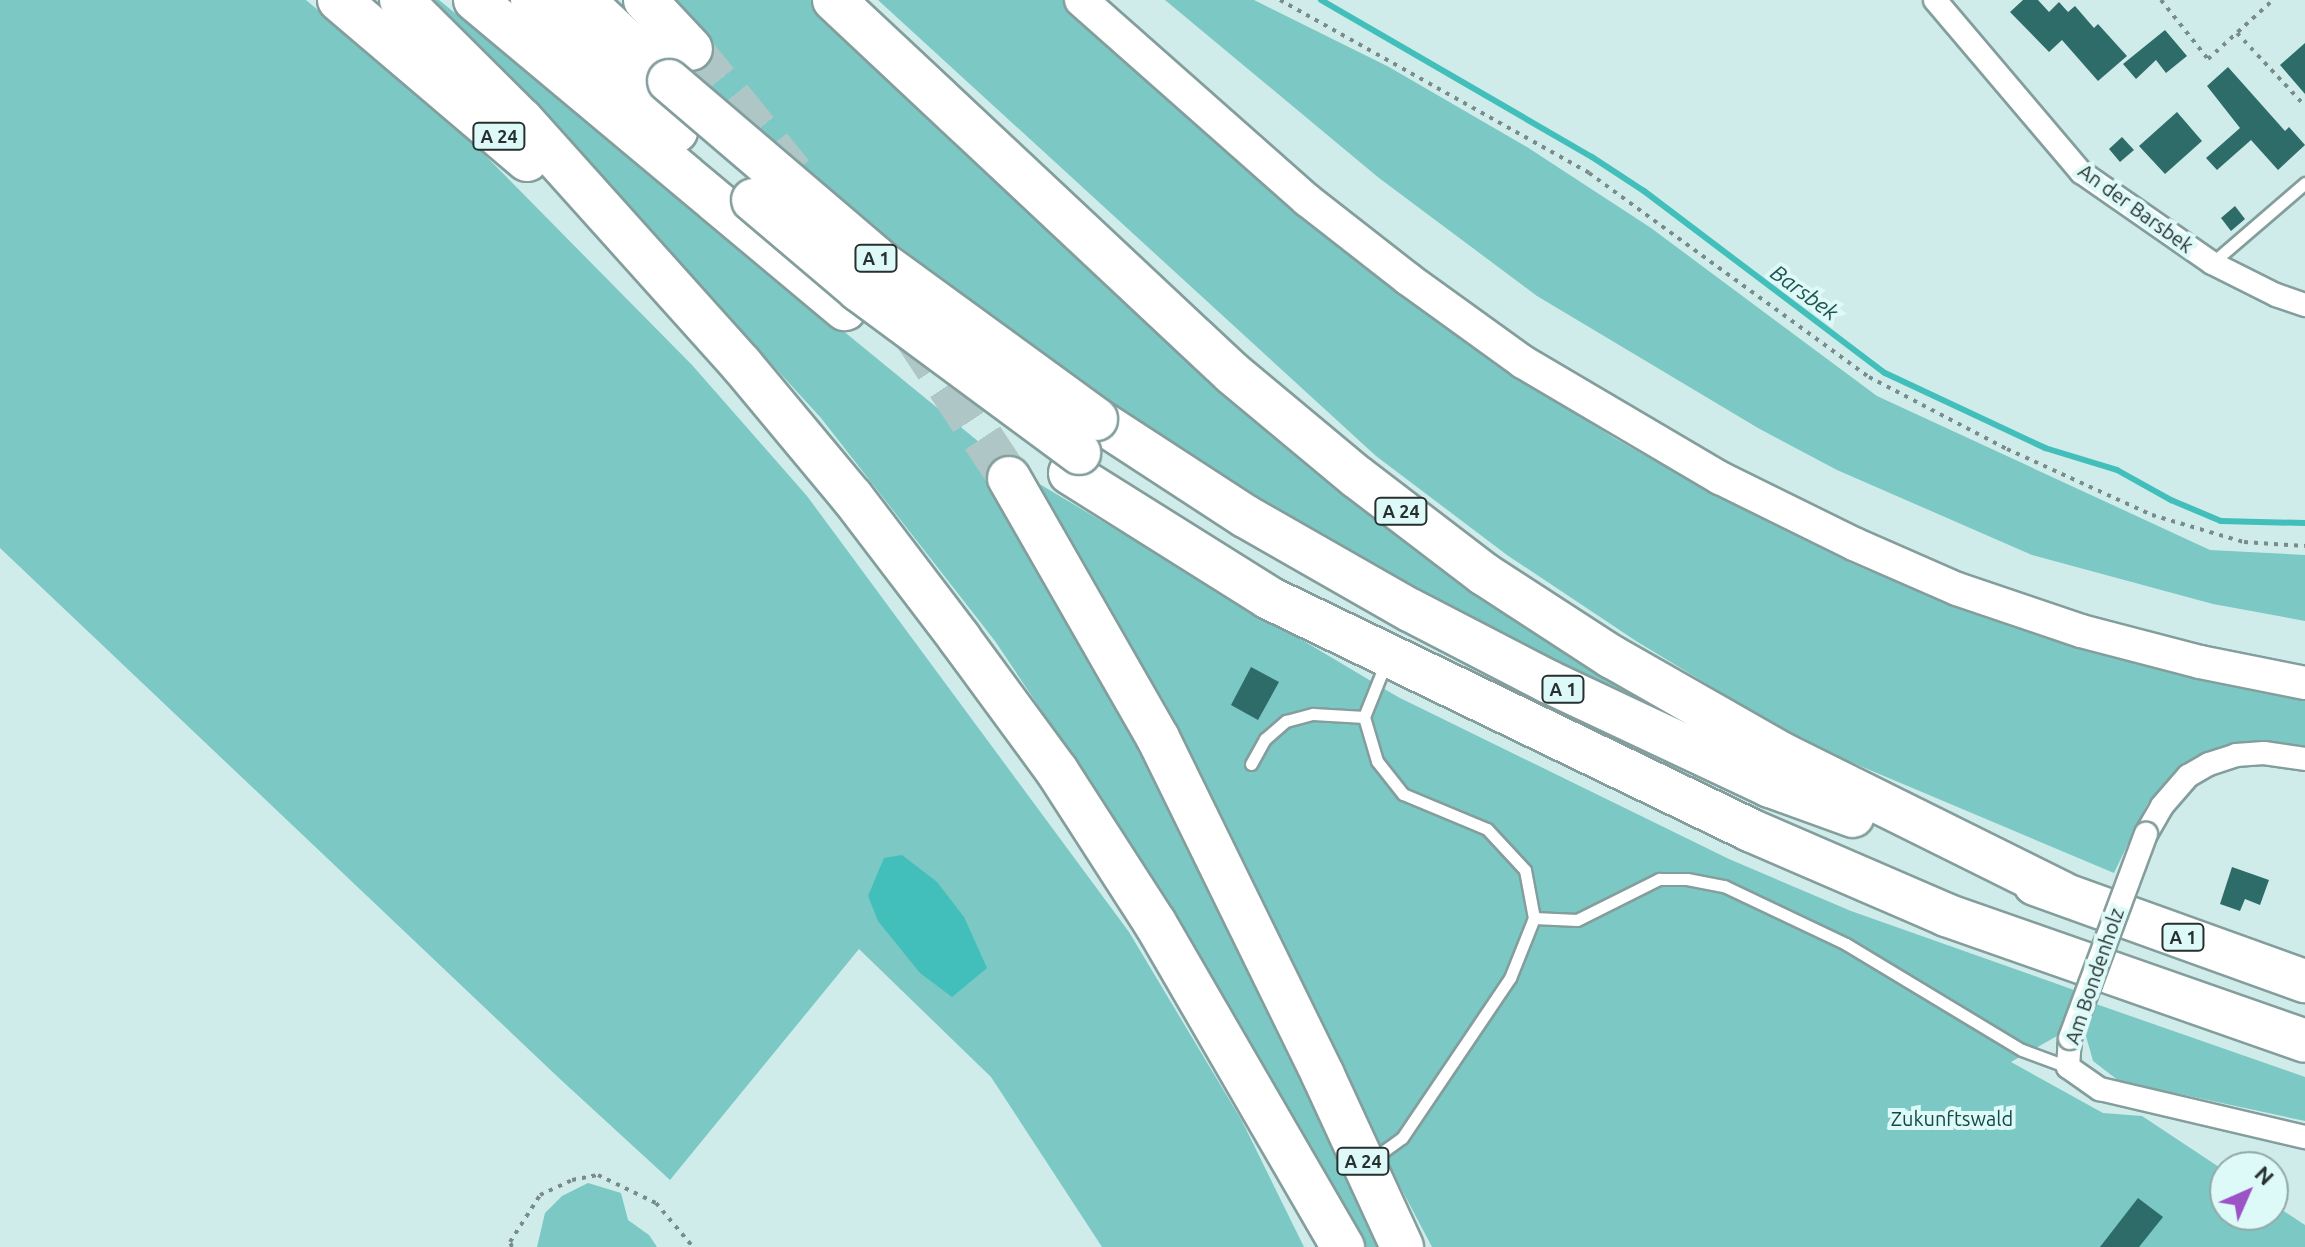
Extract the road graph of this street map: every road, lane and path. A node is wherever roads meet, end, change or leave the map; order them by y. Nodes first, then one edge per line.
1 (339, 0) edge
2 (401, 0) edge
3 (475, 0) edge
4 (532, 0) edge
5 (583, 0) edge
6 (645, 0) edge
7 (834, 0) edge
8 (1081, 0) edge
9 (1280, 0) edge
10 (1935, 0) edge
11 (2161, 0) edge
12 (2273, 0) edge
13 (2237, 33) junction
14 (680, 65) junction
15 (2305, 106) edge
16 (2305, 183) edge
17 (2212, 263) junction
18 (659, 273) junction
19 (2305, 305) edge
20 (1081, 448) junction
21 (1009, 478) tunnel mouth
22 (2305, 546) edge
23 (1390, 653) junction
24 (2305, 683) edge
25 (1364, 717) junction
26 (2305, 759) edge
27 (1251, 764) dead end
28 (2062, 893) junction
29 (1534, 918) junction
30 (2305, 981) edge
31 (2305, 1041) edge
32 (2068, 1067) junction
33 (2305, 1137) edge
34 (1365, 1165) junction
35 (512, 1247) edge
36 (693, 1247) edge
37 (1343, 1247) edge
38 (1402, 1247) edge

1 - 18 highway, A 24
2 - 18 highway, A 24
3 - 20 highway, A 1
4 - 20 highway, A 1, bridge
5 - 14 highway, A 1
6 - 14 highway
7 - 28 highway, A 24
8 - 24 main road
9 - 22 path
10 - 17 street, An der Barsbek
11 - 13 path
12 - 13 path
13 - 15 path
14 - 20 highway, A 1, bridge
16 - 17 lane
17 - 19 street, An der Barsbek
18 - 37 highway, A 24
20 - 23 highway, A 1
20 - 28 highway, A 1
21 - 34 highway, A 24
23 - 25 lane
23 - 31 highway, A 1
25 - 27 lane
25 - 29 lane
26 - 32 street, Am Bondenholz, bridge
28 - 30 highway, A 1
29 - 32 lane
29 - 34 lane
32 - 33 street, Am Bondenholz
34 - 38 highway, A 24
35 - 36 path

